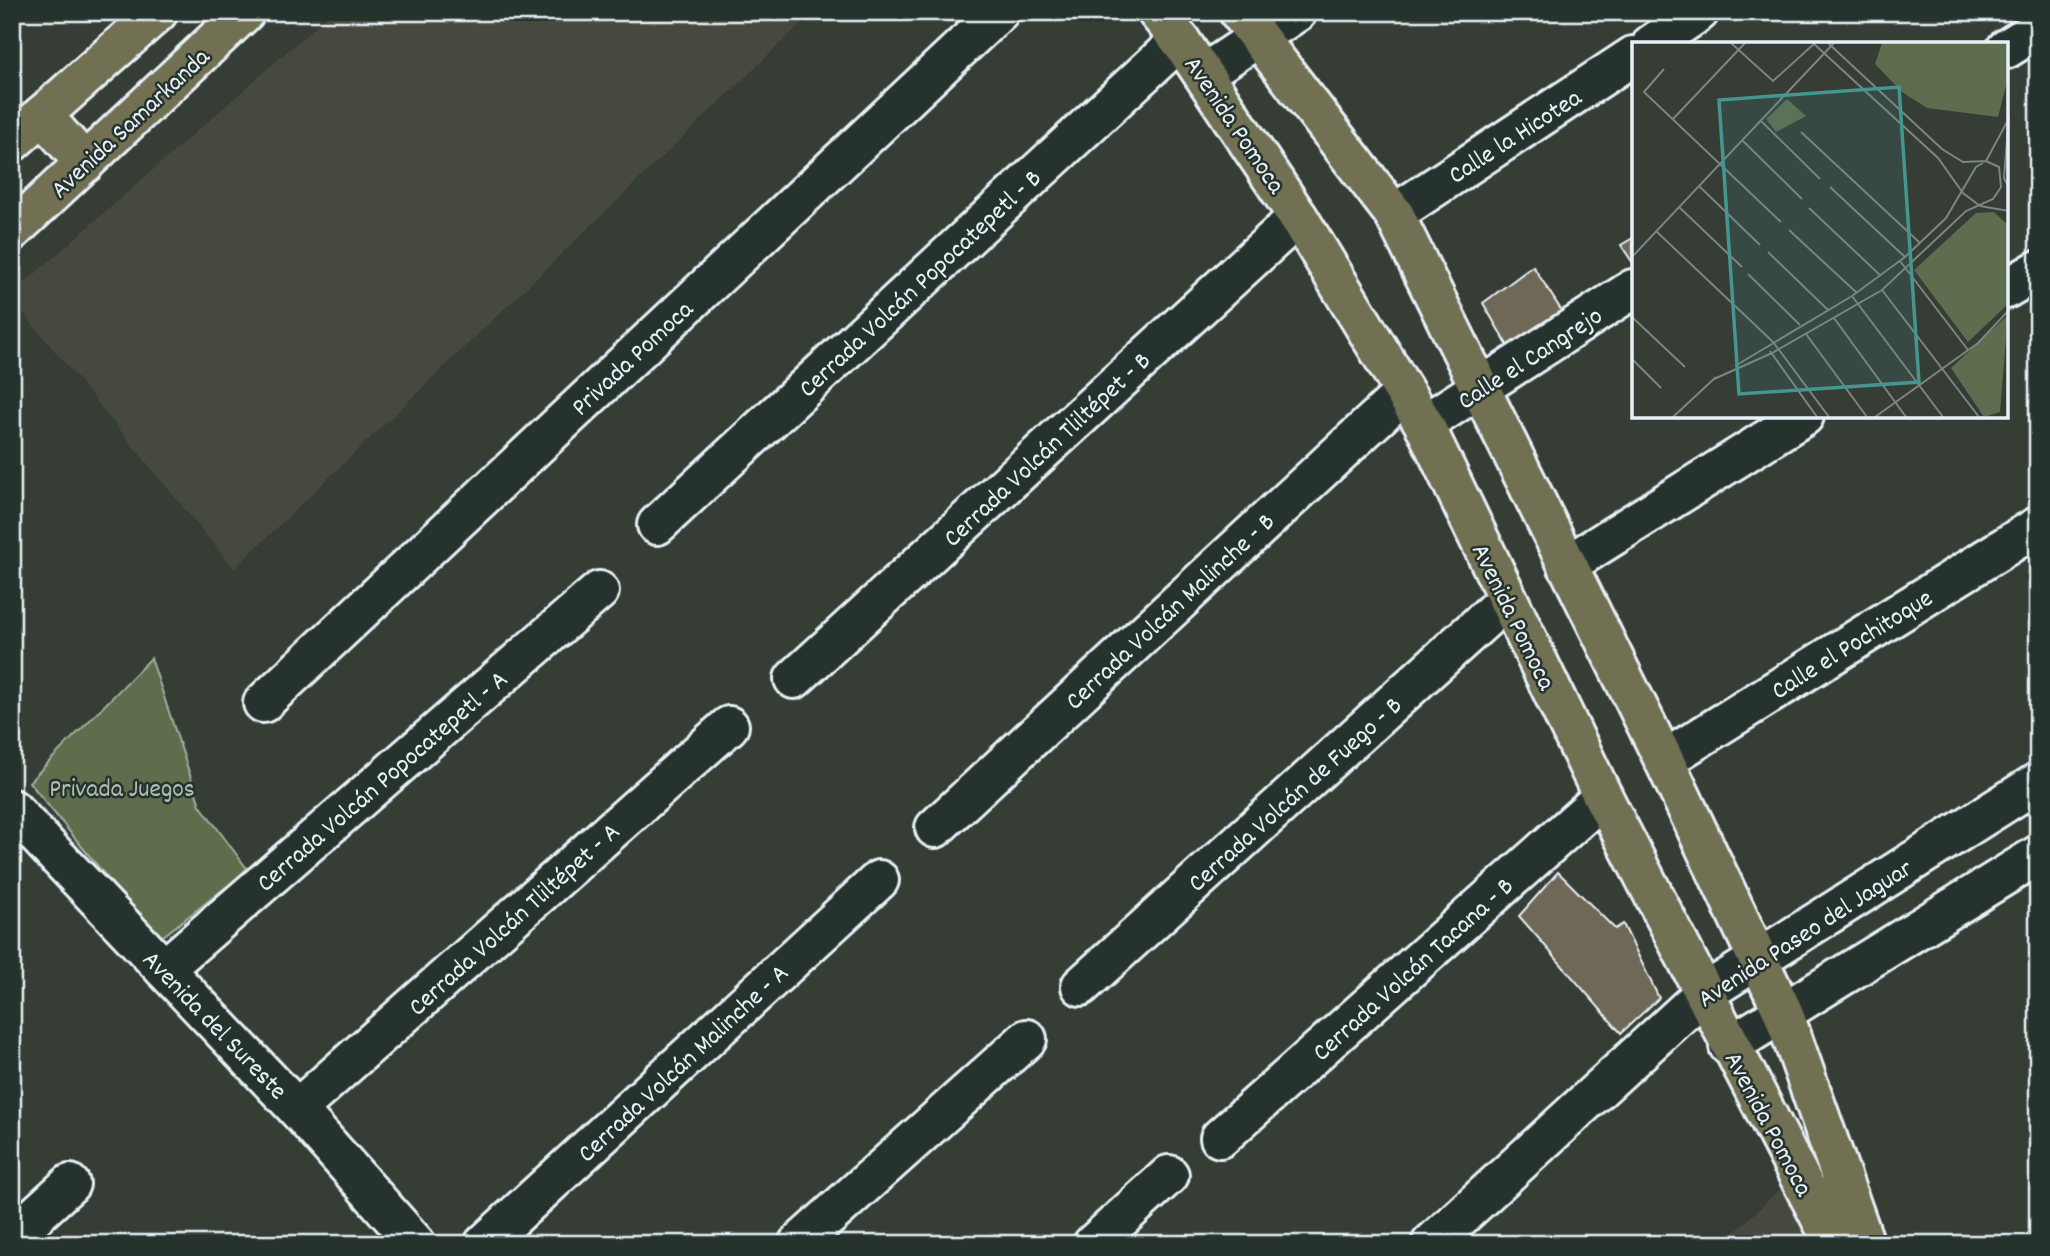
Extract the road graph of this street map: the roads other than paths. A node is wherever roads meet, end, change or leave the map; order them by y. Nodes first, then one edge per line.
1 (158, 12) edge
2 (245, 12) edge
3 (999, 12) edge
4 (1297, 12) edge
5 (1699, 12) edge
6 (1249, 24) edge
7 (1168, 26) edge
8 (2038, 29) edge
9 (1655, 42) edge
10 (2008, 49) edge
11 (1632, 57) edge
12 (1202, 74) junction
13 (42, 115) junction
14 (12, 142) edge
15 (85, 163) junction
16 (1394, 214) junction
17 (1298, 217) junction
18 (12, 231) edge
19 (2038, 270) edge
20 (2008, 288) edge
21 (1632, 290) edge
22 (1480, 388) junction
23 (1404, 393) junction
24 (1801, 418) edge
25 (1424, 424) junction
26 (657, 525) dead end
27 (2038, 526) edge
28 (1567, 565) junction
29 (599, 591) dead end
30 (1506, 600) junction
31 (794, 679) dead end
32 (263, 703) dead end
33 (729, 726) dead end
34 (1664, 760) junction
35 (2038, 782) edge
36 (1603, 797) junction
37 (12, 809) edge
38 (935, 828) dead end
39 (2038, 855) edge
40 (879, 880) dead end
41 (1758, 959) junction
42 (164, 970) junction
43 (1081, 986) dead end
44 (1703, 994) junction
45 (1783, 1012) junction
46 (1027, 1039) dead end
47 (1729, 1046) junction
48 (297, 1109) junction
49 (1220, 1138) dead end
50 (1169, 1175) dead end
51 (70, 1184) dead end
52 (12, 1237) edge
53 (416, 1244) edge
54 (484, 1244) edge
55 (798, 1244) edge
56 (1093, 1244) edge
57 (1431, 1244) edge
58 (1834, 1244) edge
59 (1866, 1244) edge

1 - 13 main road
2 - 15 main road, Avenida Samarkanda
3 - 32 street, Privada Pomoca
4 - 6 street
5 - 9 street
6 - 12 street
6 - 16 main road, Avenida Pomoca
7 - 12 main road, Avenida Pomoca
7 - 26 street, Cerrada Volcán Popocatepetl - B
8 - 10 street
11 - 16 street, Calle la Hicotea
12 - 17 main road, Avenida Pomoca
13 - 14 main road
13 - 15 main road
15 - 18 main road, Avenida Samarkanda
16 - 22 main road, Avenida Pomoca
17 - 23 main road, Avenida Pomoca
17 - 31 street, Cerrada Volcán Tliltépet - B
19 - 20 street
21 - 22 street, Calle el Cangrejo
22 - 25 street, Calle el Cangrejo
22 - 28 main road, Avenida Pomoca
23 - 25 main road, Avenida Pomoca
23 - 38 street, Cerrada Volcán Malinche - B
24 - 28 street
25 - 30 main road, Avenida Pomoca
27 - 34 street, Calle el Pochitoque
28 - 34 main road, Avenida Pomoca
29 - 42 street, Cerrada Volcán Popocatepetl - A
30 - 36 main road, Avenida Pomoca
30 - 43 street, Cerrada Volcán de Fuego - B
33 - 48 street, Cerrada Volcán Tliltépet - A
34 - 41 main road, Avenida Pomoca
35 - 41 street, Avenida Paseo del Jaguar
36 - 44 main road, Avenida Pomoca
36 - 49 street, Cerrada Volcán Tacana - B
37 - 42 street, Avenida del Sureste
39 - 45 street
40 - 54 street, Cerrada Volcán Malinche - A
41 - 44 street, Avenida Paseo del Jaguar
41 - 45 main road, Avenida Pomoca
42 - 48 street, Avenida del Sureste
44 - 47 main road, Avenida Pomoca
44 - 57 street, Avenida Paseo del Jaguar
45 - 47 street
45 - 59 main road, Avenida Pomoca
46 - 55 street
47 - 58 main road, Avenida Pomoca
48 - 53 street, Avenida del Sureste
50 - 56 street
51 - 52 street

